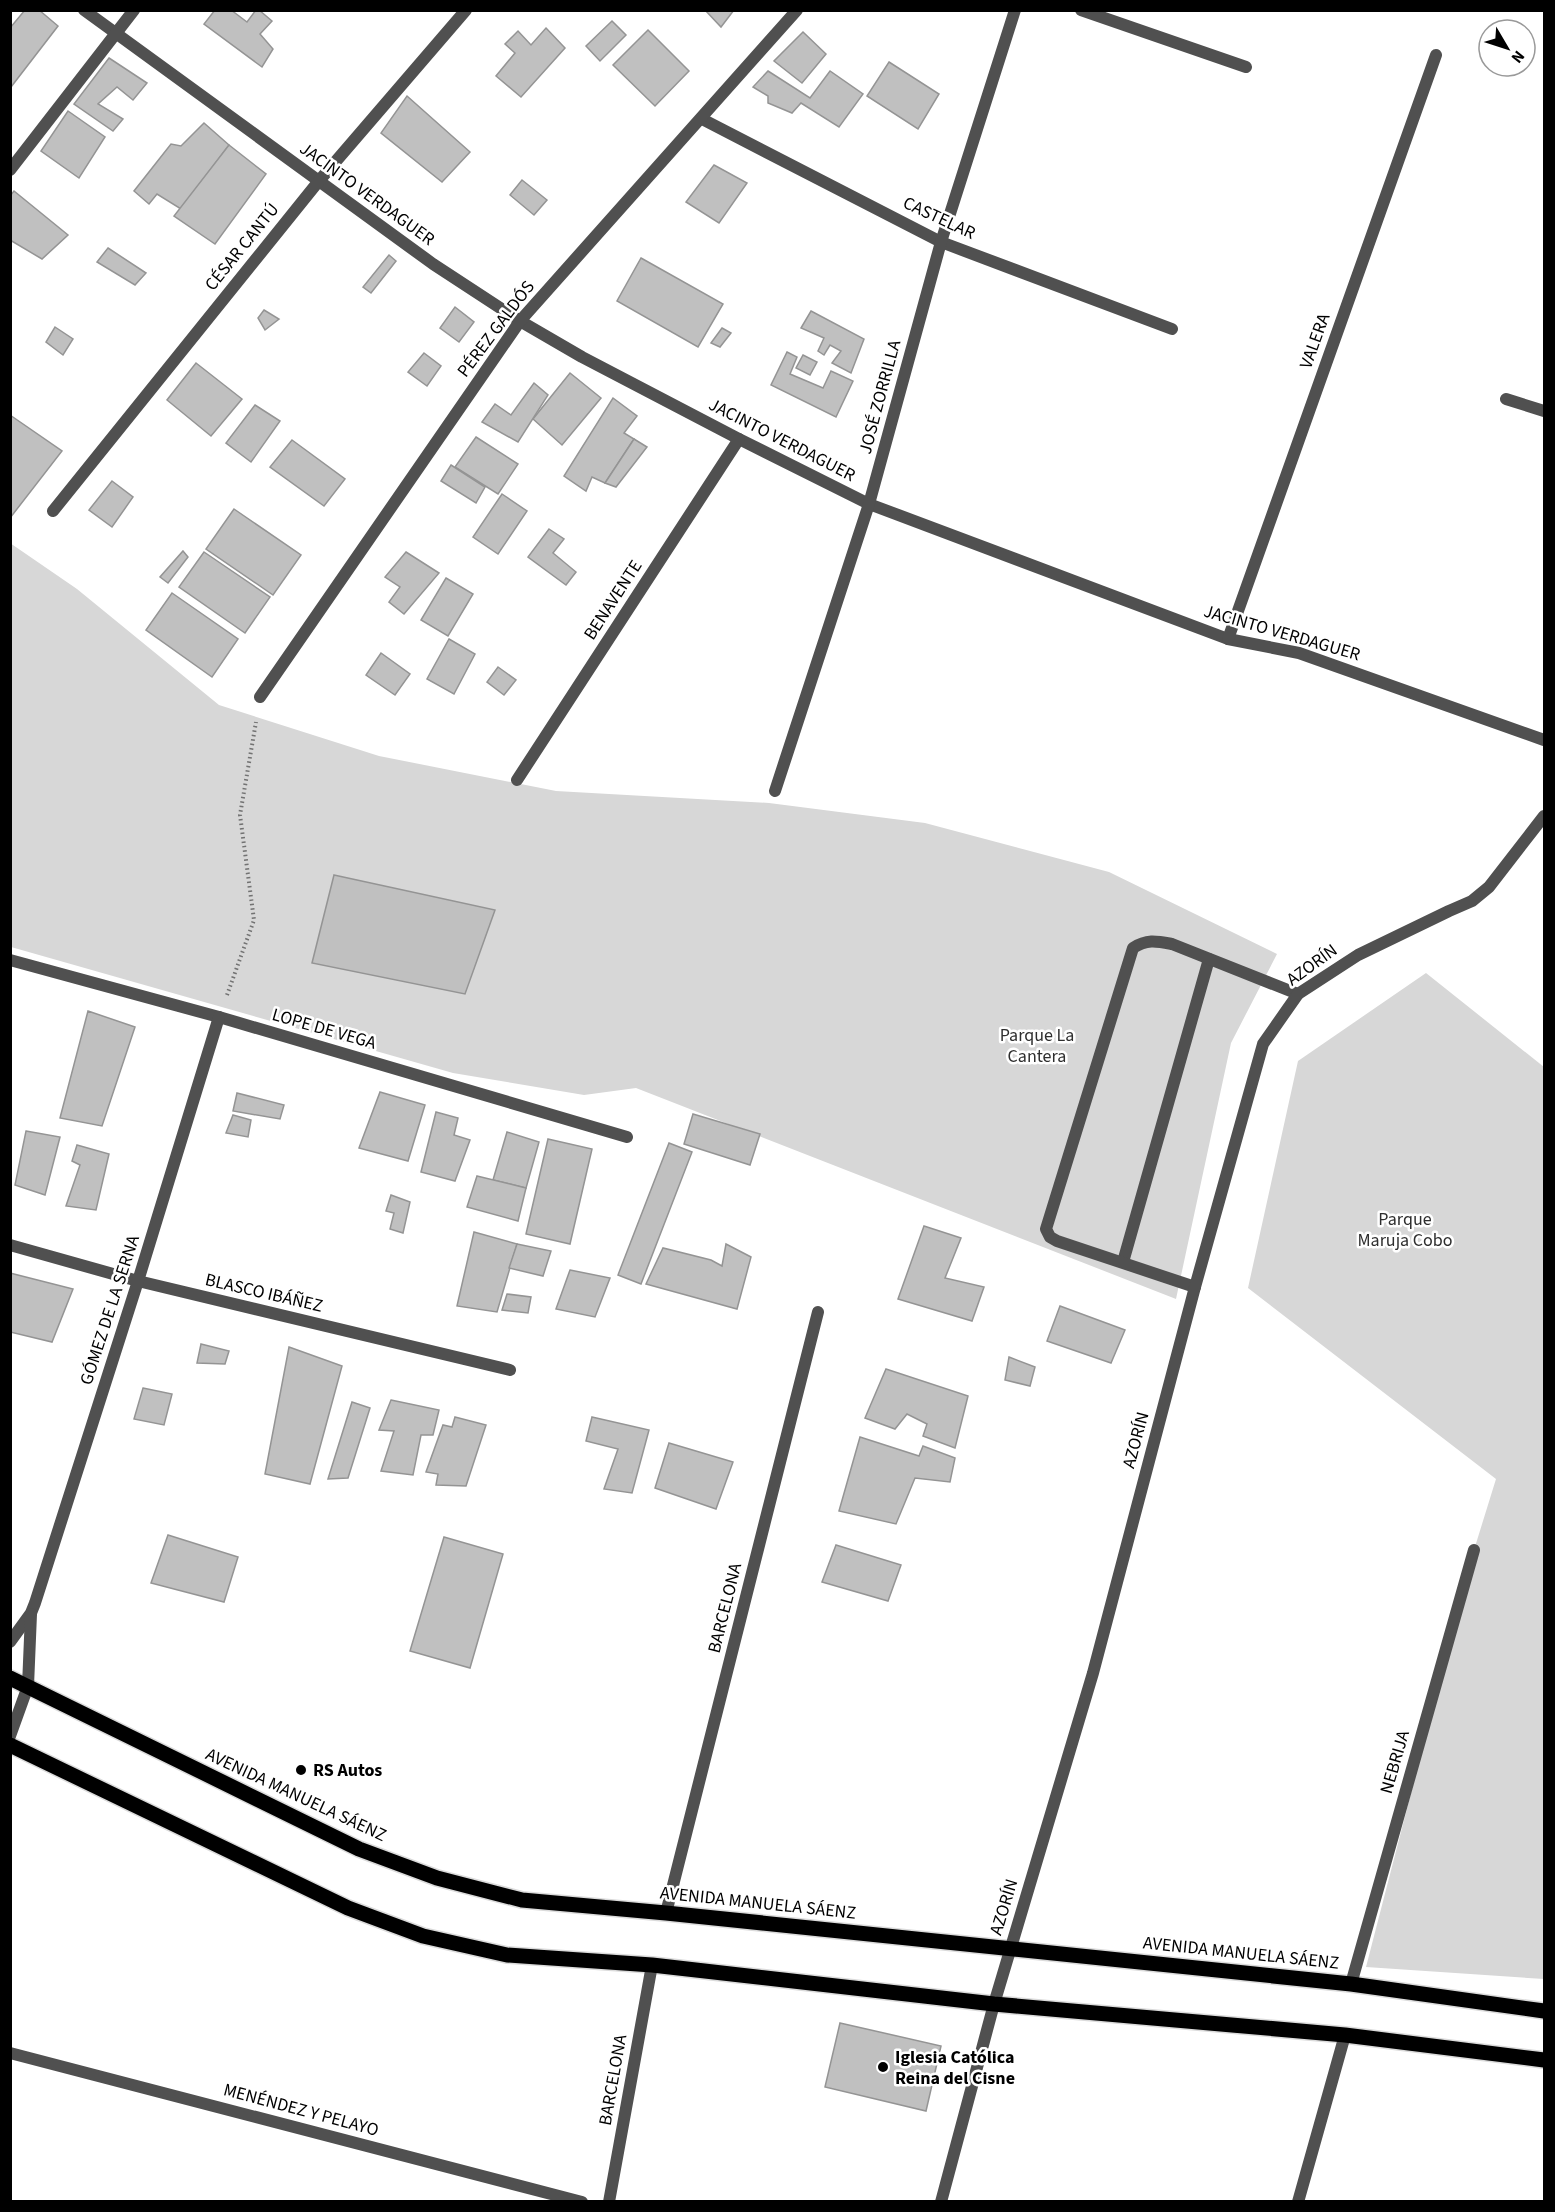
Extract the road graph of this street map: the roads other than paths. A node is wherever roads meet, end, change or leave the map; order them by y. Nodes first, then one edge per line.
1 (84, 10) edge
2 (134, 10) edge
3 (466, 10) edge
4 (796, 10) edge
5 (1015, 10) edge
6 (1081, 10) edge
7 (115, 34) junction
8 (1436, 55) dead end
9 (1246, 67) dead end
10 (702, 119) junction
11 (10, 170) edge
12 (318, 182) junction
13 (941, 242) junction
14 (520, 321) junction
15 (1172, 329) dead end
16 (1506, 399) dead end
17 (1545, 411) edge
18 (739, 439) junction
19 (869, 504) junction
20 (53, 511) dead end
21 (1228, 639) junction
22 (260, 697) road end
23 (1545, 740) edge
24 (517, 780) dead end
25 (775, 791) dead end
26 (1544, 816) edge
27 (1209, 959) junction
28 (10, 960) edge
29 (1298, 993) junction
30 (219, 1017) junction
31 (627, 1137) dead end
32 (10, 1245) edge
33 (1123, 1262) junction
34 (138, 1281) junction
35 (1195, 1287) junction
36 (818, 1311) dead end
37 (510, 1370) dead end
38 (1474, 1550) dead end
39 (31, 1613) junction
40 (10, 1642) edge
41 (10, 1678) edge
42 (28, 1686) junction
43 (10, 1736) edge
44 (10, 1745) edge
45 (666, 1913) junction
46 (1010, 1948) junction
47 (652, 1965) junction
48 (1351, 1984) junction
49 (994, 2004) junction
50 (1545, 2011) edge
51 (1345, 2035) junction
52 (10, 2053) edge
53 (1545, 2060) edge
54 (582, 2202) edge
55 (609, 2202) edge
56 (941, 2202) edge
57 (1298, 2202) edge

1 - 7 street, JACINTO VERDAGUER
2 - 7 street
3 - 12 street, CÉSAR CANTÚ
4 - 10 street, PÉREZ GALDÓS
5 - 13 street, JOSÉ ZORRILLA
6 - 9 street
7 - 11 street
7 - 12 street, JACINTO VERDAGUER
8 - 21 street, VALERA
10 - 13 street, CASTELAR
10 - 14 street, PÉREZ GALDÓS
12 - 14 street, JACINTO VERDAGUER
12 - 20 street, CÉSAR CANTÚ
13 - 15 street, CASTELAR
13 - 19 street, JOSÉ ZORRILLA
14 - 18 street, JACINTO VERDAGUER
14 - 22 street, PÉREZ GALDÓS
16 - 17 street
18 - 19 street, JACINTO VERDAGUER
18 - 24 street, BENAVENTE
19 - 21 street, JACINTO VERDAGUER
19 - 25 street, JOSÉ ZORRILLA
21 - 23 street, JACINTO VERDAGUER
26 - 29 street, AZORÍN
27 - 29 street
27 - 33 street
27 - 33 street
28 - 30 street, LOPE DE VEGA
29 - 35 street, AZORÍN
30 - 31 street, LOPE DE VEGA
30 - 34 street, GÓMEZ DE LA SERNA
32 - 34 street, BLASCO IBÁÑEZ
33 - 35 street
34 - 37 street, BLASCO IBÁÑEZ
34 - 39 street, GÓMEZ DE LA SERNA
35 - 46 street, AZORÍN
36 - 45 street, BARCELONA
38 - 48 street, NEBRIJA
39 - 40 street, GÓMEZ DE LA SERNA
39 - 42 street, GÓMEZ DE LA SERNA
41 - 42 main road, AVENIDA MANUELA SÁENZ
42 - 43 street, GÓMEZ DE LA SERNA
42 - 45 main road, AVENIDA MANUELA SÁENZ
44 - 47 main road
45 - 46 main road, AVENIDA MANUELA SÁENZ
46 - 48 main road, AVENIDA MANUELA SÁENZ
46 - 49 street, AZORÍN
47 - 49 main road
47 - 55 street, BARCELONA
48 - 50 main road, AVENIDA MANUELA SÁENZ
49 - 51 main road
49 - 56 street, AZORÍN
51 - 53 main road
51 - 57 street
52 - 54 street, MENÉNDEZ Y PELAYO

